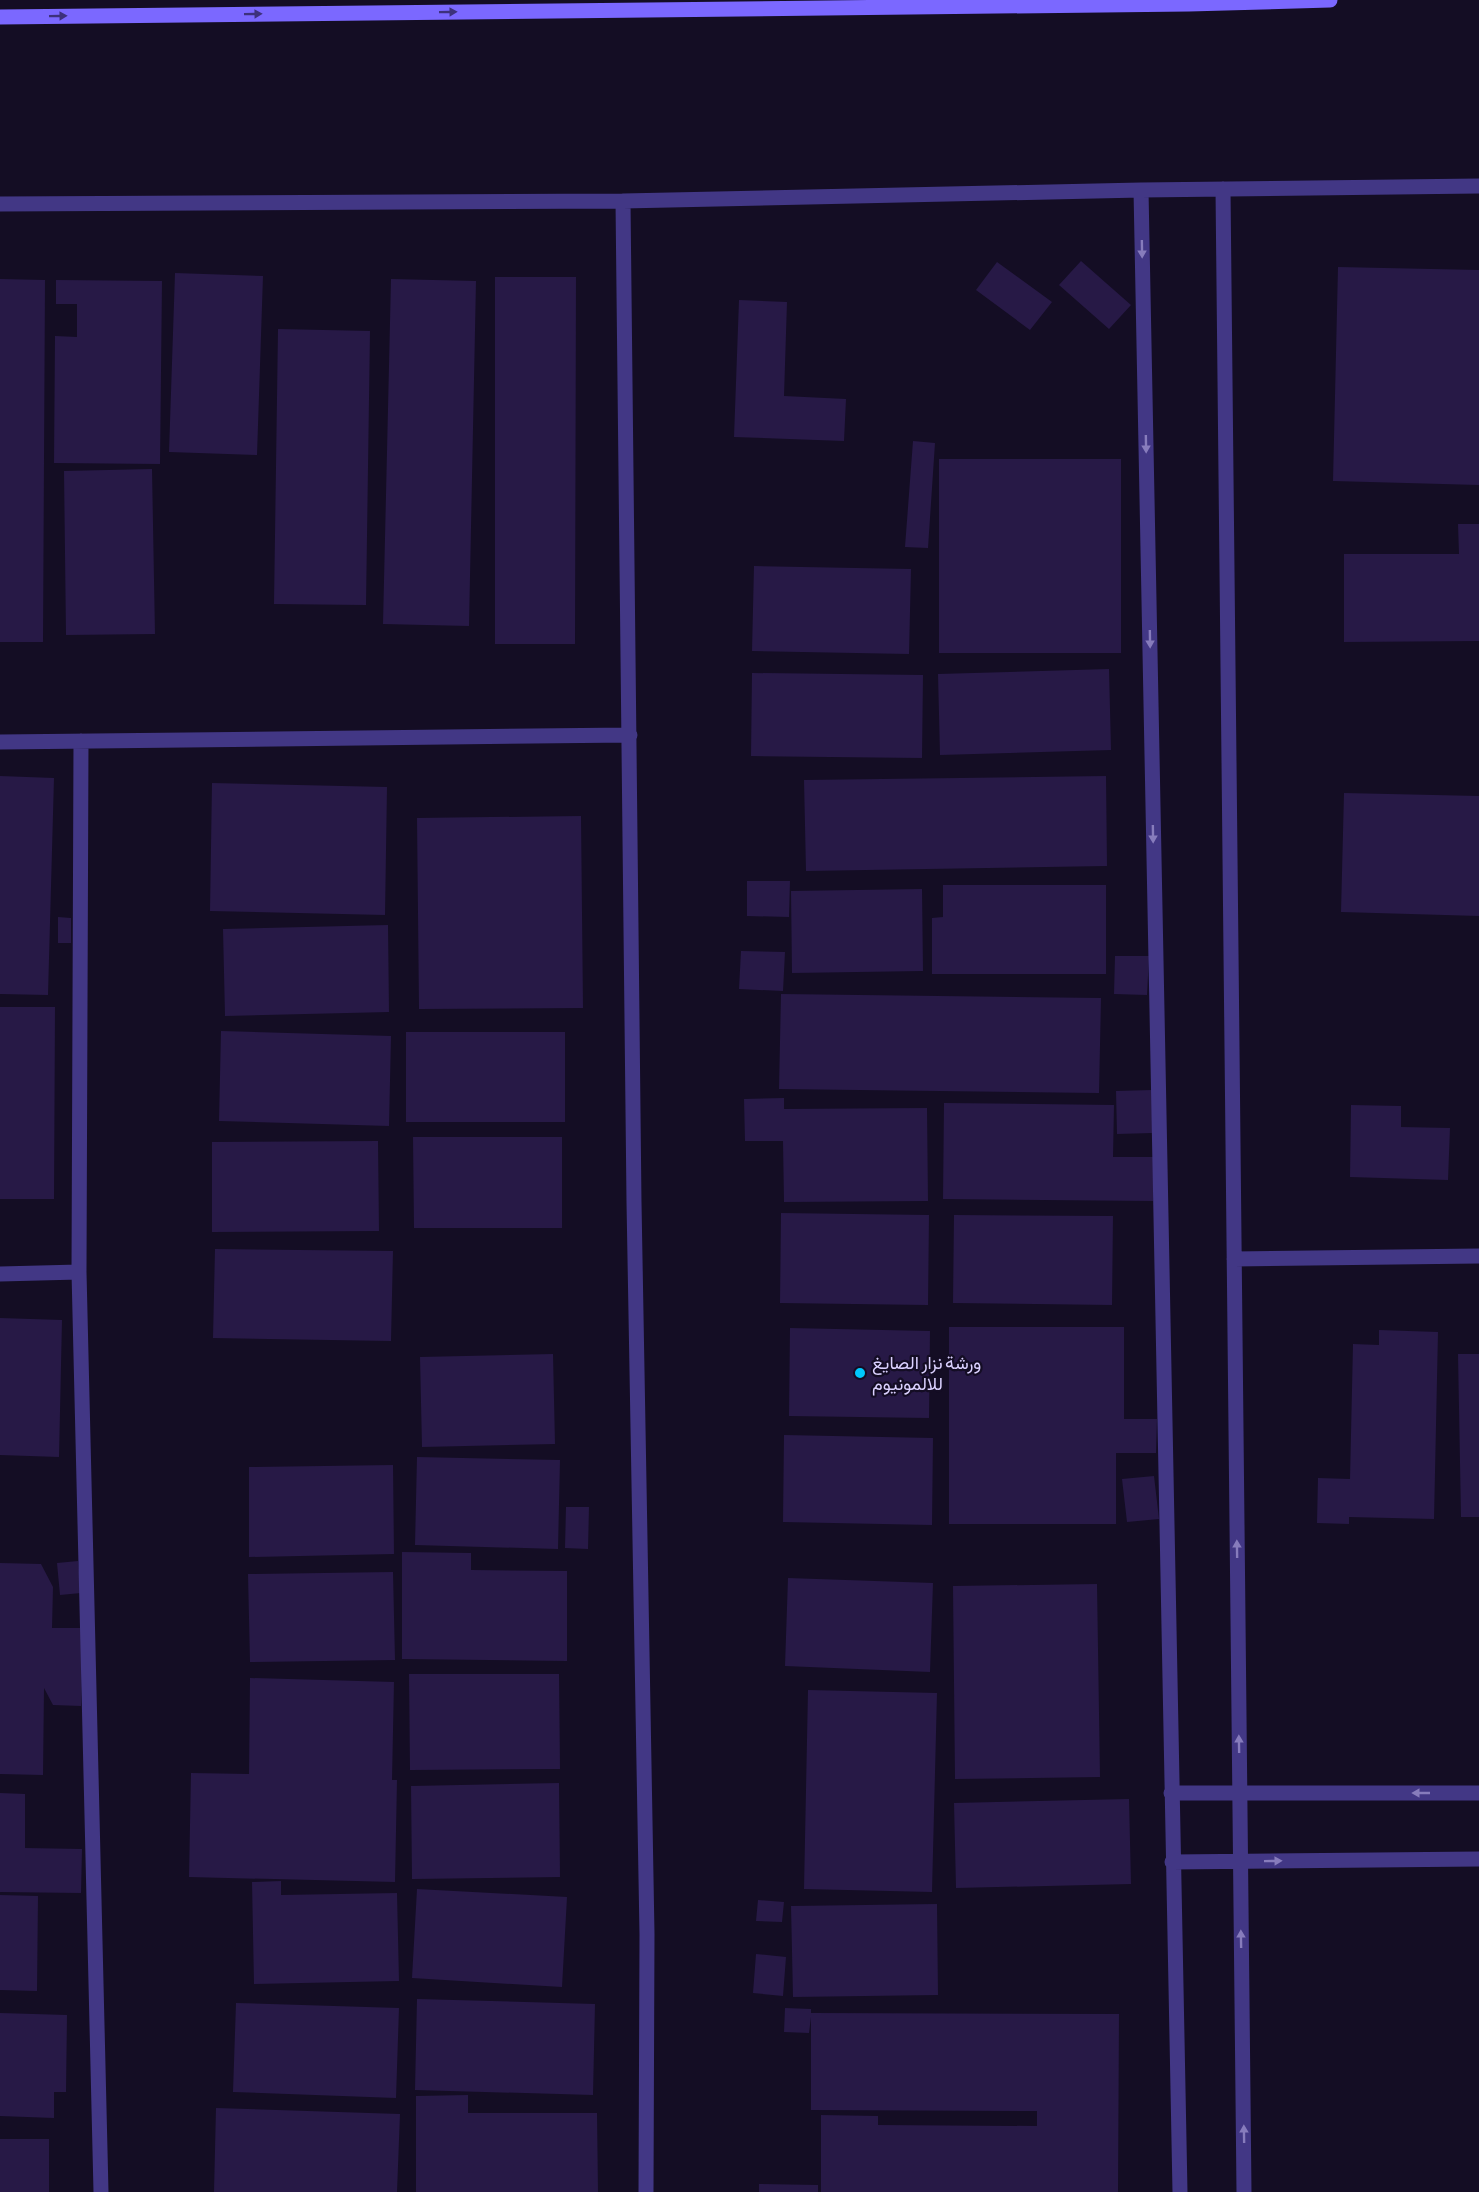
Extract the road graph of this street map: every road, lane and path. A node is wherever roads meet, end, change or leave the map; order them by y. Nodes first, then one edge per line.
1 (1248, 0) edge
2 (1330, 0) edge
3 (1189, 2) edge
4 (0, 17) edge
5 (1479, 186) edge
6 (1223, 189) junction
7 (1141, 190) junction
8 (623, 201) junction
9 (0, 204) edge
10 (630, 735) junction
11 (81, 741) junction
12 (0, 742) edge
13 (1479, 1256) edge
14 (1234, 1260) junction
15 (79, 1272) junction
16 (0, 1274) edge
17 (1171, 1793) junction
18 (1240, 1793) junction
19 (1479, 1793) edge
20 (1479, 1859) edge
21 (1172, 1862) junction
22 (1240, 1862) junction
23 (101, 2192) edge
24 (646, 2192) edge
25 (1180, 2192) edge
26 (1244, 2192) edge

1 - 2 street
1 - 3 street
4 -> 3 street
5 - 6 street
6 - 7 street
6 - 14 street
7 - 8 street
7 -> 17 street
8 - 9 street
8 - 10 street
10 - 11 street
10 - 24 street
11 - 12 street
11 - 15 street
13 - 14 street
18 -> 14 street
15 - 16 street
15 - 23 street
17 - 18 street
17 - 21 street
19 -> 18 street
18 - 22 street
22 -> 20 street
21 - 22 street
21 - 25 street
26 -> 22 street

